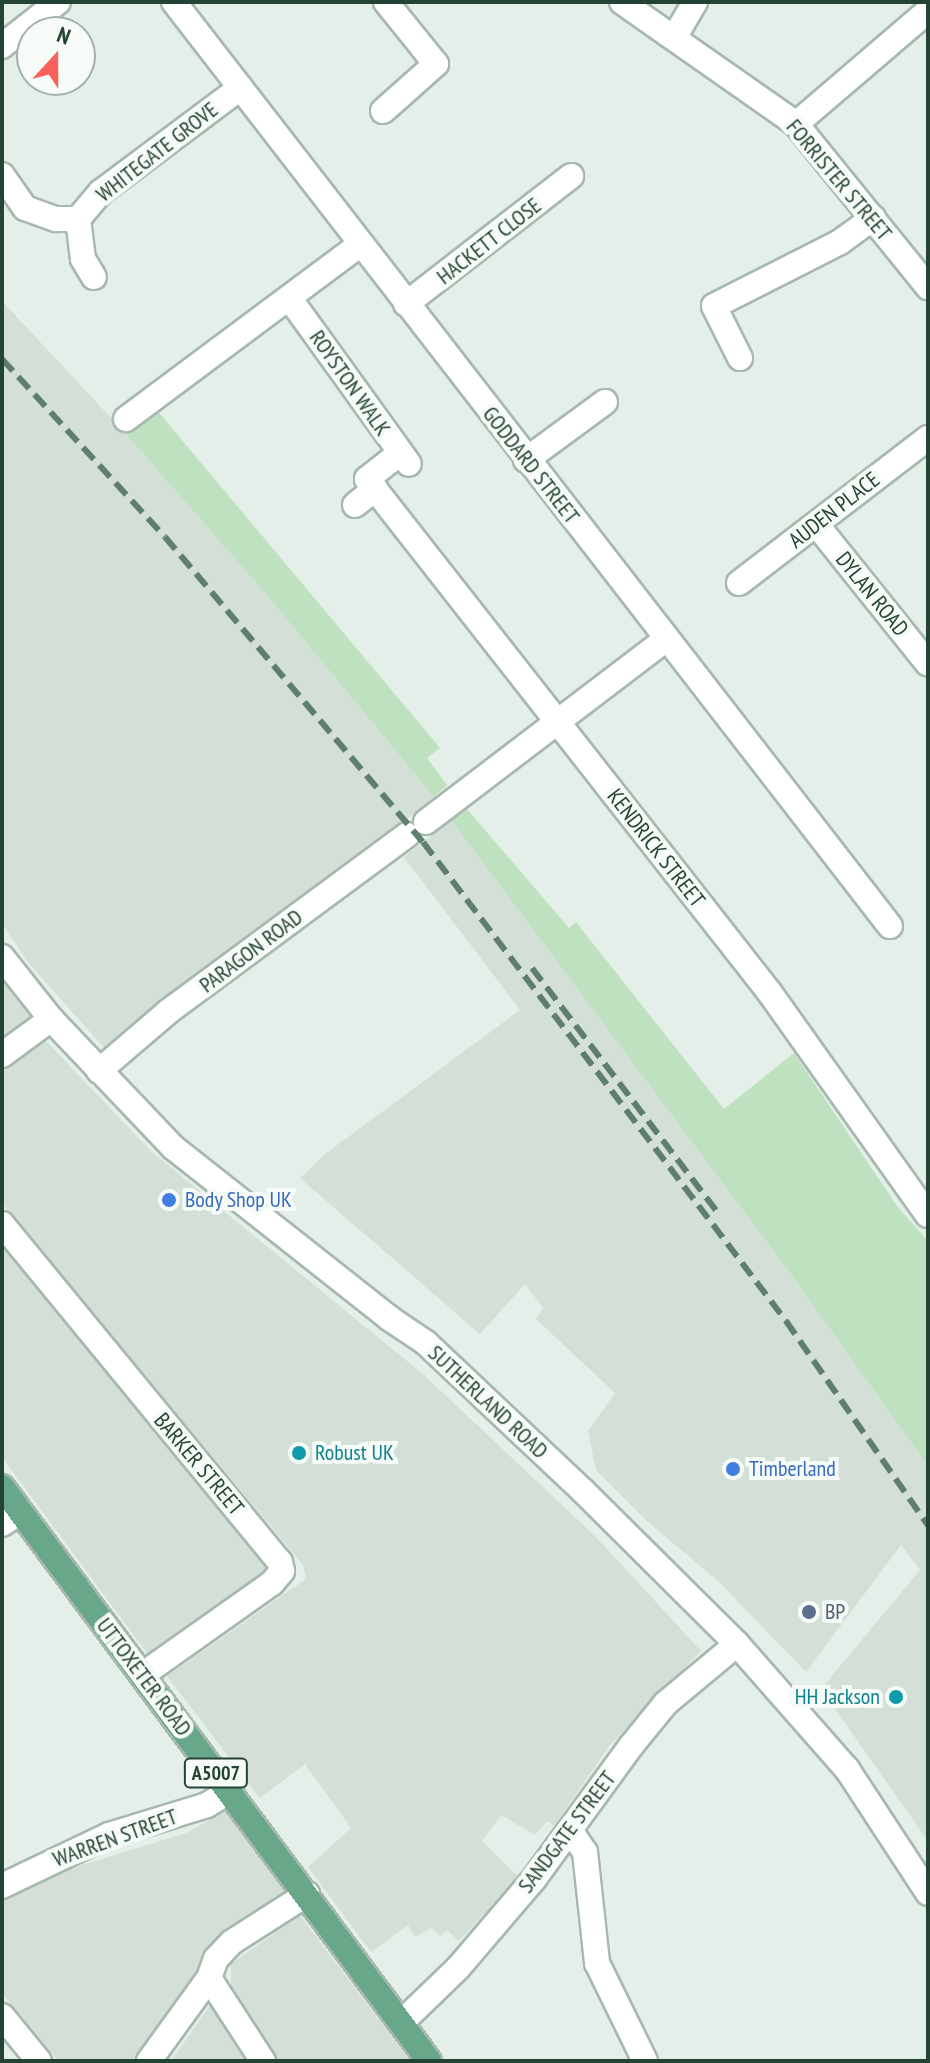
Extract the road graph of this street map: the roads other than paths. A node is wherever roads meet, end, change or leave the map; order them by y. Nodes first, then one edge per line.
1 (58, 2) edge
2 (174, 2) edge
3 (386, 2) edge
4 (622, 2) edge
5 (695, 2) edge
6 (928, 11) edge
7 (674, 38) junction
8 (2, 46) edge
9 (240, 88) junction
10 (383, 111) dead end
11 (796, 124) junction
12 (2, 175) edge
13 (571, 176) dead end
14 (873, 218) junction
15 (78, 219) junction
16 (361, 244) junction
17 (94, 277) dead end
18 (928, 287) edge
19 (290, 299) junction
20 (406, 304) junction
21 (740, 358) dead end
22 (605, 402) dead end
23 (126, 419) dead end
24 (928, 438) edge
25 (526, 460) junction
26 (375, 489) junction
27 (355, 505) dead end
28 (816, 524) junction
29 (739, 583) dead end
30 (666, 639) junction
31 (928, 664) edge
32 (560, 721) junction
33 (890, 926) dead end
34 (2, 957) edge
35 (51, 1019) junction
36 (2, 1055) edge
37 (99, 1071) junction
38 (928, 1215) edge
39 (2, 1224) edge
40 (2, 1487) edge
41 (11, 1518) edge
42 (737, 1644) junction
43 (142, 1675) junction
44 (229, 1791) junction
45 (570, 1830) junction
46 (2, 1886) edge
47 (928, 1893) edge
48 (307, 1894) junction
49 (209, 1978) junction
50 (2, 2016) edge
51 (401, 2023) junction
52 (39, 2061) edge
53 (149, 2061) edge
54 (263, 2061) edge
55 (429, 2061) edge
56 (645, 2061) edge

1 - 8 street
2 - 9 street, GODDARD STREET
3 - 10 street
4 - 7 street, FORRISTER STREET
5 - 7 street
6 - 11 street
7 - 11 street, FORRISTER STREET
9 - 15 street, WHITEGATE GROVE
9 - 16 street, GODDARD STREET
11 - 14 street, FORRISTER STREET
12 - 15 street
13 - 20 street, HACKETT CLOSE
14 - 18 street, FORRISTER STREET
14 - 21 street
15 - 17 street
16 - 19 street
16 - 20 street, GODDARD STREET
19 - 23 street
19 - 26 street, ROYSTON WALK
20 - 25 street, GODDARD STREET
22 - 25 street
24 - 28 street, AUDEN PLACE
25 - 30 street, GODDARD STREET
26 - 27 street
26 - 32 street, KENDRICK STREET
28 - 29 street, AUDEN PLACE
28 - 31 street, DYLAN ROAD
30 - 32 street, PARAGON ROAD
30 - 33 street, GODDARD STREET
32 - 37 street, PARAGON ROAD
32 - 38 street, KENDRICK STREET
34 - 35 street, SUTHERLAND ROAD
35 - 36 street
35 - 37 street, SUTHERLAND ROAD
37 - 42 street, SUTHERLAND ROAD
39 - 43 street, BARKER STREET
40 - 41 main road, UTTOXETER ROAD / A5007
41 - 43 main road, UTTOXETER ROAD / A5007
42 - 45 street, SANDGATE STREET
42 - 47 street, SUTHERLAND ROAD
43 - 44 main road, UTTOXETER ROAD / A5007
44 - 46 street, WARREN STREET
44 - 48 main road, UTTOXETER ROAD / A5007
45 - 51 street, SANDGATE STREET
45 - 56 street
48 - 49 street
48 - 51 main road, UTTOXETER ROAD / A5007
49 - 53 street
49 - 54 street
50 - 52 street
51 - 55 main road, UTTOXETER ROAD / A5007

